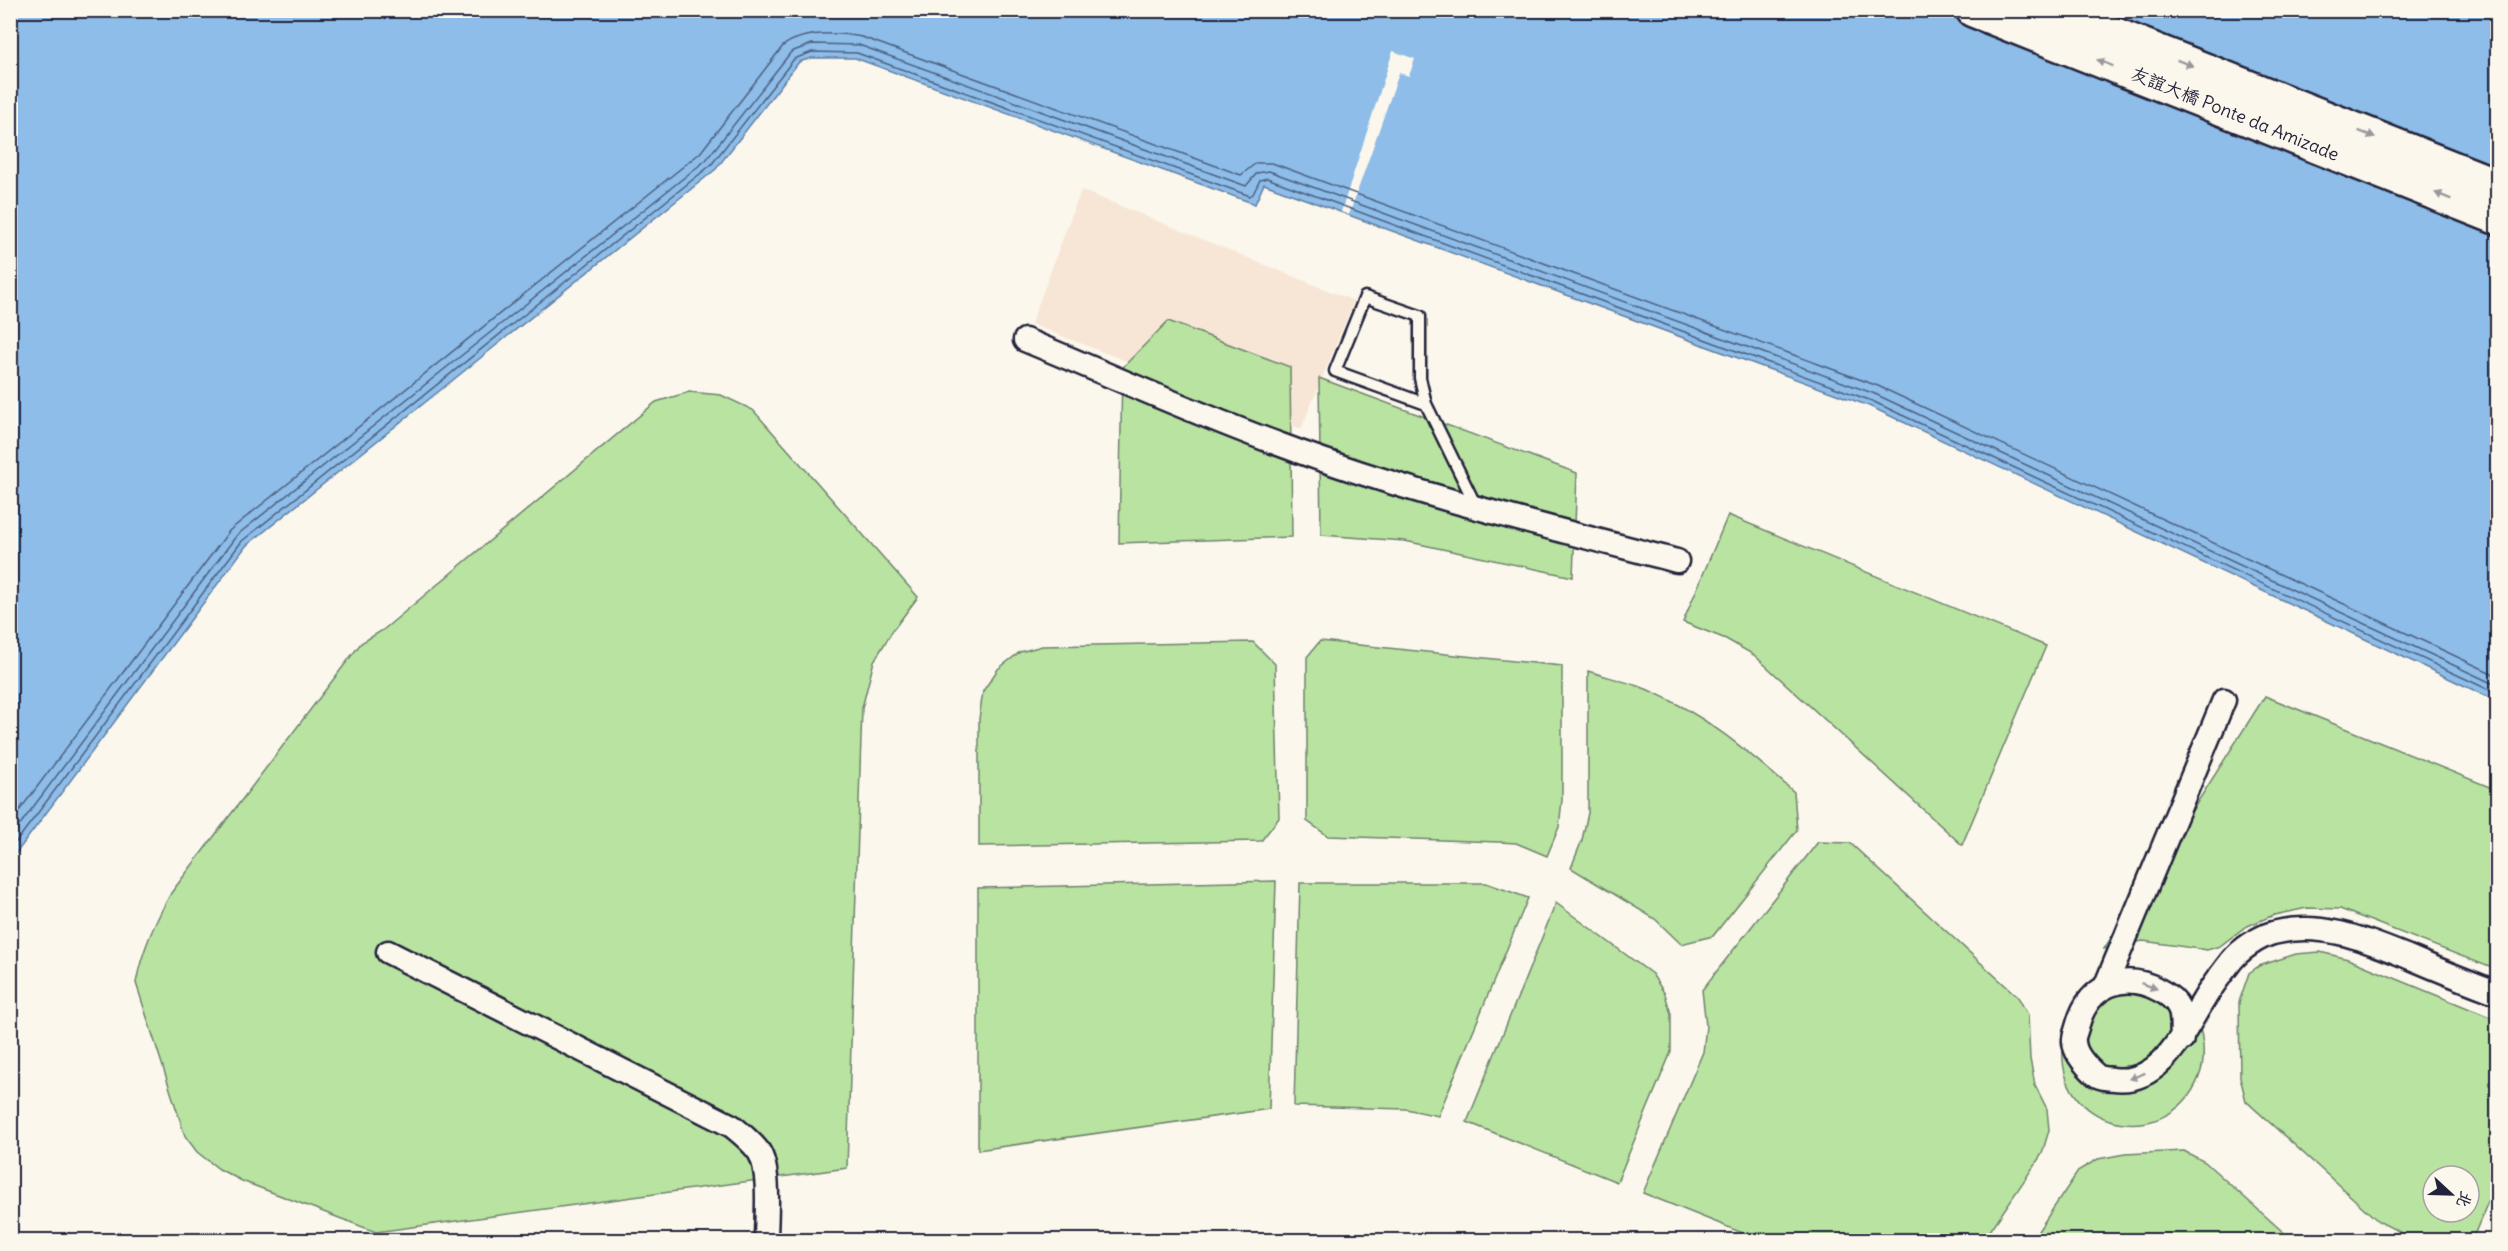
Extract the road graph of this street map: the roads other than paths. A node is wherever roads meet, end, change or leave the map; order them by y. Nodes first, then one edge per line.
1 (1973, 10) edge
2 (2052, 10) edge
3 (2498, 186) edge
4 (2498, 218) edge
5 (1025, 340) dead end
6 (1426, 405) junction
7 (1476, 507) junction
8 (1677, 561) dead end
9 (2224, 700) dead end
10 (388, 952) dead end
11 (2105, 987) junction
12 (2498, 993) edge
13 (2182, 1040) junction
14 (766, 1240) edge

4 -> 1 main road, 友誼大橋 Ponte da Amizade
2 -> 3 main road, 友誼大橋 Ponte da Amizade
5 - 7 street
6 - 6 lane
6 - 7 lane
7 - 8 street
9 - 11 street
10 - 14 street
11 -> 13 street
13 -> 11 street
12 - 13 street

